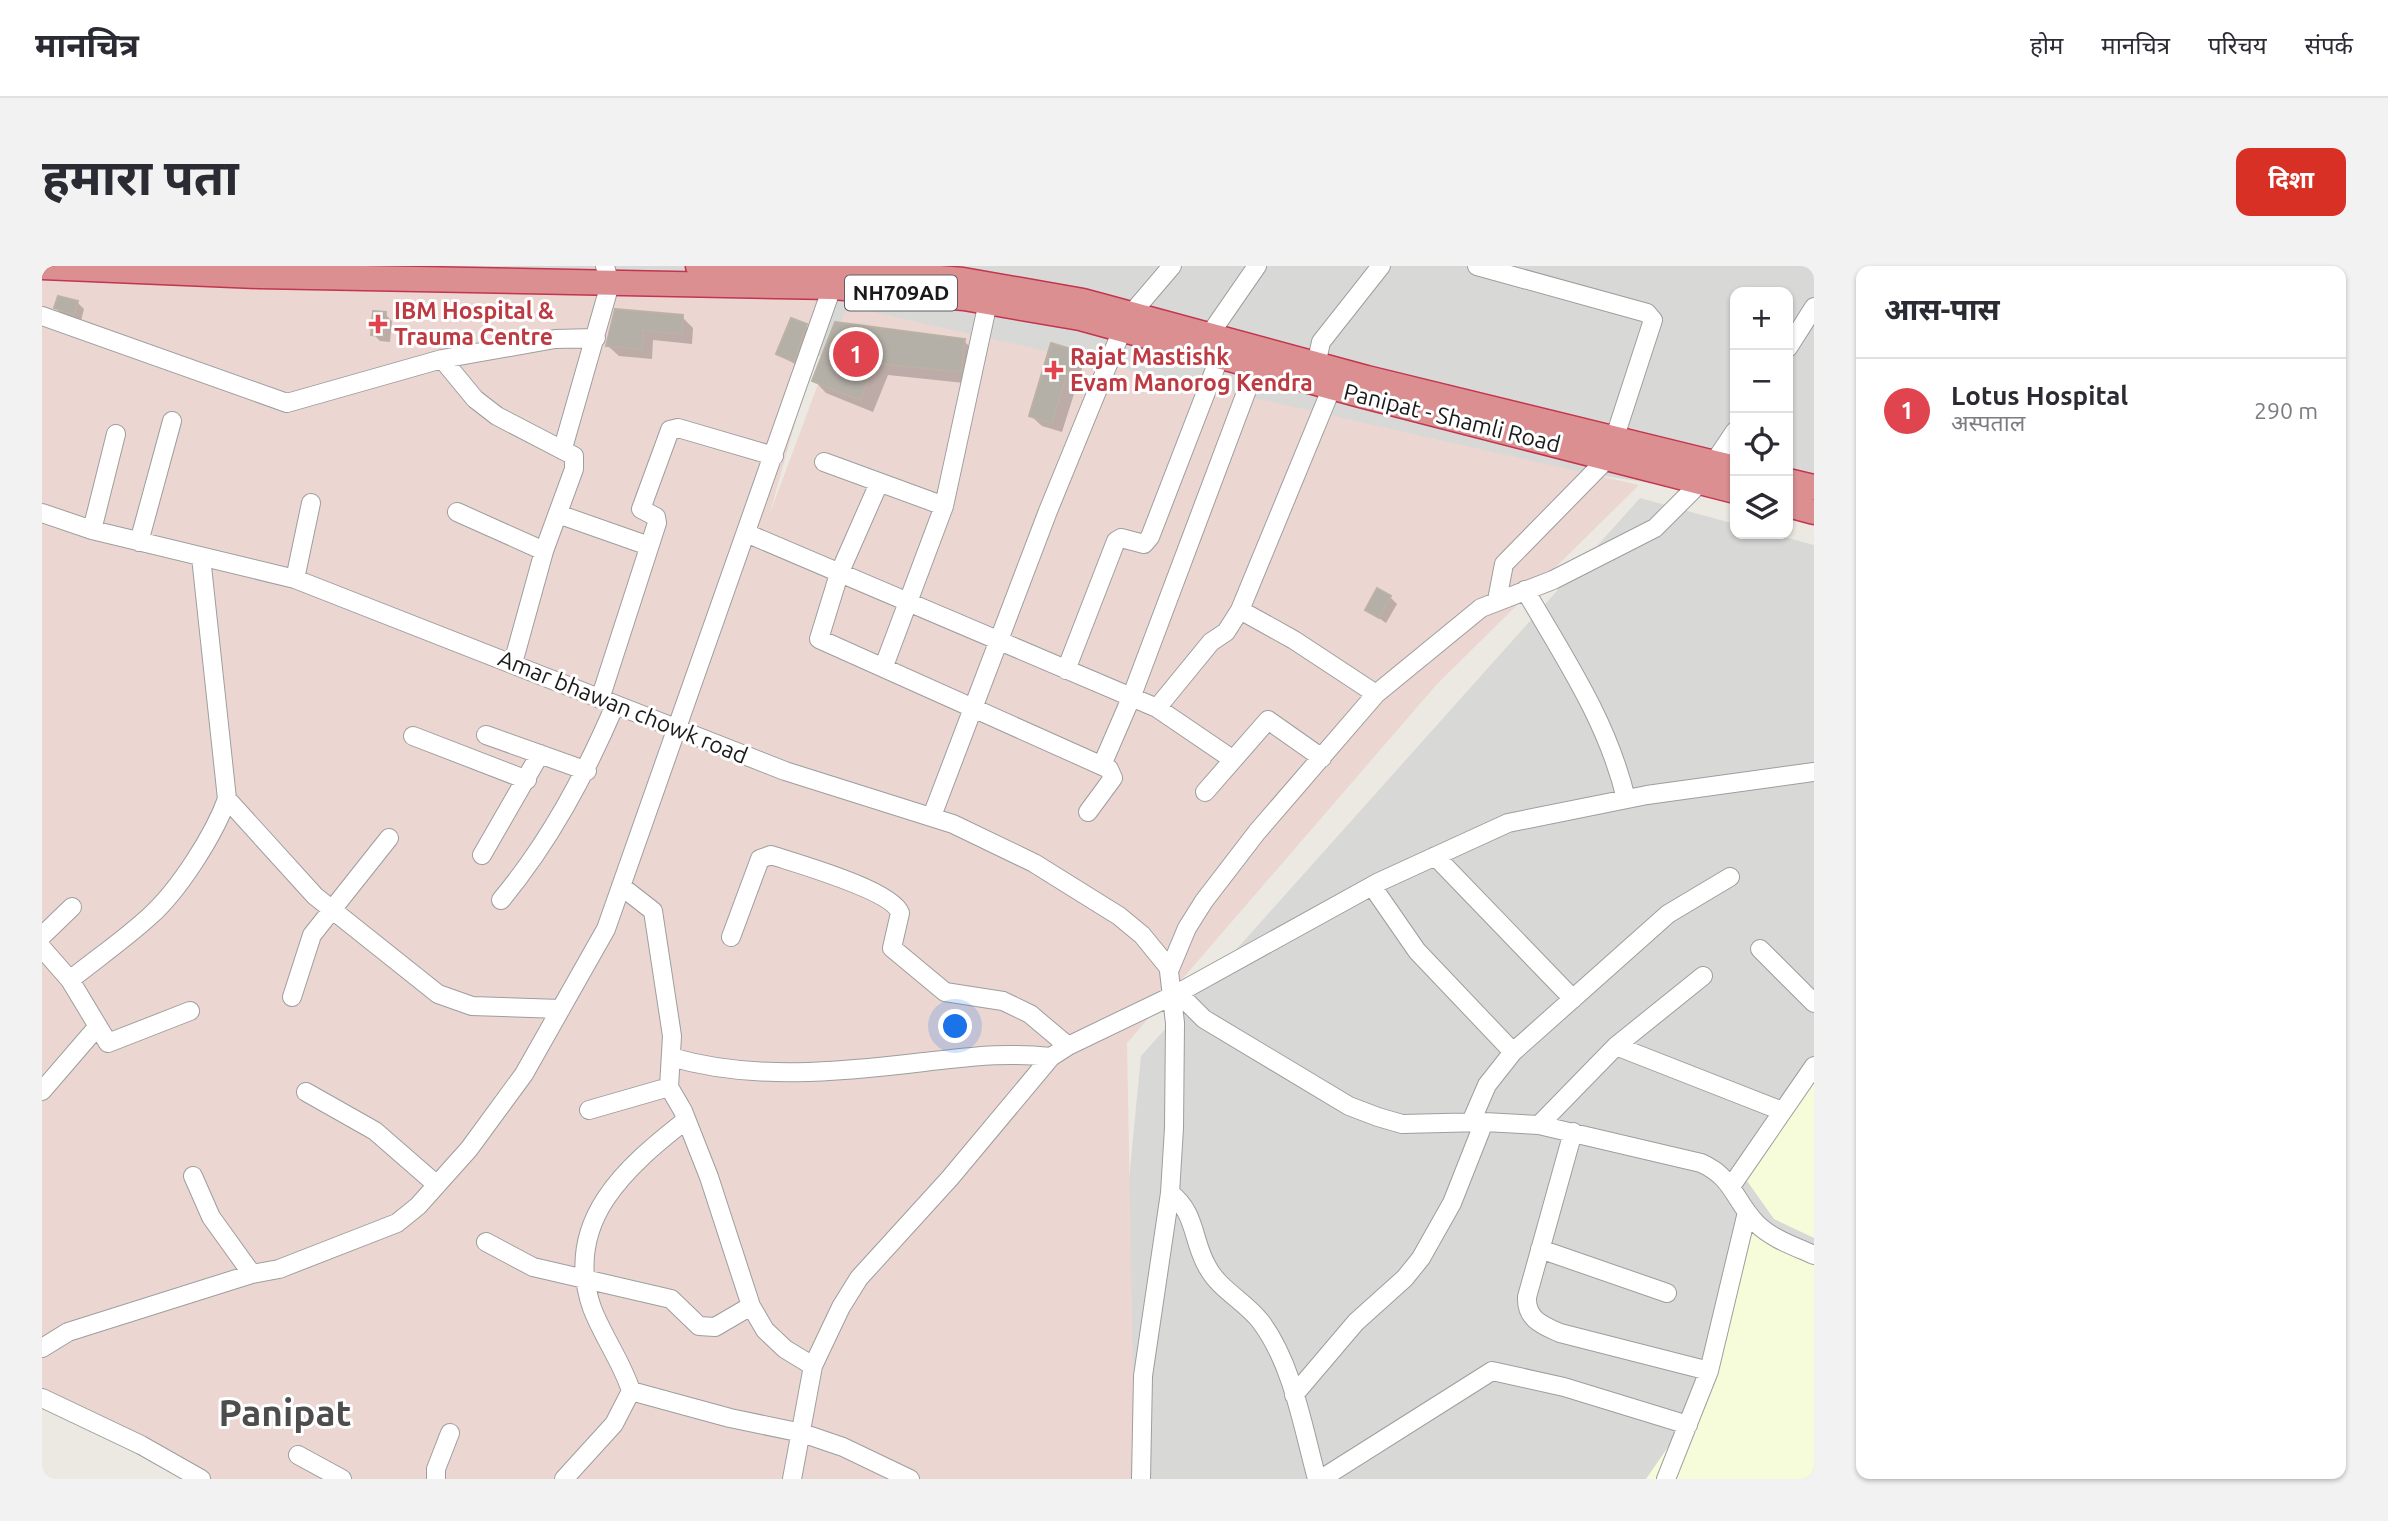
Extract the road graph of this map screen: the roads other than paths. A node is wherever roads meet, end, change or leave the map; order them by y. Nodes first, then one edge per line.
1 (698, 266) edge
2 (1172, 266) edge
3 (1257, 266) edge
4 (1381, 266) edge
5 (1477, 266) edge
6 (44, 267) edge
7 (965, 273) edge
8 (836, 274) edge
9 (607, 275) edge
10 (42, 277) edge
11 (988, 302) junction
12 (1814, 307) edge
13 (42, 316) edge
14 (1126, 322) junction
15 (596, 338) junction
16 (1793, 340) edge
17 (1209, 347) junction
18 (443, 359) junction
19 (1256, 366) junction
20 (1320, 378) junction
21 (172, 421) dead end
22 (116, 434) dead end
23 (563, 448) junction
24 (1610, 448) junction
25 (1730, 448) edge
26 (774, 456) junction
27 (824, 462) dead end
28 (1725, 466) edge
29 (1793, 482) edge
30 (880, 483) junction
31 (1700, 483) junction
32 (1814, 487) edge
33 (1730, 490) edge
34 (311, 503) dead end
35 (944, 506) junction
36 (1793, 506) edge
37 (457, 512) dead end
38 (1814, 512) edge
39 (42, 513) edge
40 (558, 513) junction
41 (92, 530) junction
42 (746, 533) junction
43 (139, 542) junction
44 (649, 546) junction
45 (544, 551) junction
46 (201, 557) junction
47 (839, 574) junction
48 (295, 579) junction
49 (1525, 590) junction
50 (1497, 600) junction
51 (907, 604) junction
52 (1240, 610) junction
53 (999, 643) junction
54 (513, 663) junction
55 (884, 666) junction
56 (1066, 670) junction
57 (1376, 694) junction
58 (1131, 698) junction
59 (607, 702) junction
60 (1157, 708) junction
61 (973, 709) junction
62 (678, 727) junction
63 (486, 735) dead end
64 (414, 736) dead end
65 (540, 754) junction
66 (1322, 758) junction
67 (1232, 759) junction
68 (1101, 765) junction
69 (587, 771) junction
70 (1814, 772) edge
71 (527, 780) junction
72 (1205, 792) dead end
73 (227, 799) junction
74 (1626, 799) junction
75 (1088, 812) dead end
76 (932, 816) junction
77 (389, 838) dead end
78 (482, 855) dead end
79 (1435, 856) junction
80 (1730, 877) dead end
81 (621, 886) junction
82 (1372, 886) junction
83 (501, 900) dead end
84 (72, 907) dead end
85 (333, 911) junction
86 (42, 936) edge
87 (731, 937) dead end
88 (42, 948) edge
89 (1760, 949) dead end
90 (1169, 968) junction
91 (1703, 976) dead end
92 (70, 980) junction
93 (1176, 994) junction
94 (292, 997) dead end
95 (1573, 999) junction
96 (1814, 1003) edge
97 (561, 1009) junction
98 (190, 1011) dead end
99 (97, 1026) junction
100 (1068, 1046) junction
101 (1616, 1046) junction
102 (1513, 1052) junction
103 (671, 1057) junction
104 (1051, 1057) junction
105 (1814, 1066) edge
106 (669, 1087) junction
107 (42, 1091) edge
108 (306, 1092) dead end
109 (589, 1110) dead end
110 (1782, 1111) junction
111 (687, 1121) junction
112 (1477, 1122) junction
113 (1539, 1125) junction
114 (1573, 1132) junction
115 (193, 1176) dead end
116 (437, 1185) junction
117 (1732, 1185) junction
118 (1170, 1193) junction
119 (1747, 1212) junction
120 (486, 1242) dead end
121 (1540, 1249) junction
122 (1814, 1255) edge
123 (252, 1274) junction
124 (587, 1280) junction
125 (1667, 1293) dead end
126 (751, 1306) junction
127 (42, 1348) edge
128 (813, 1366) junction
129 (1709, 1371) junction
130 (631, 1391) junction
131 (1294, 1395) junction
132 (42, 1398) edge
133 (1688, 1425) junction
134 (450, 1433) dead end
135 (802, 1433) junction
136 (298, 1455) dead end
137 (201, 1479) edge
138 (342, 1479) edge
139 (436, 1479) edge
140 (564, 1479) edge
141 (792, 1479) edge
142 (910, 1479) edge
143 (1141, 1479) edge
144 (1319, 1479) edge
145 (1666, 1479) edge

1 - 8 highway, Panipat - Shamli Road / NH709AD
2 - 14 street
3 - 17 street
4 - 20 street
5 - 24 street
6 - 9 highway, Panipat - Shamli Road / NH709AD
6 - 10 street
7 - 8 highway, Panipat - Shamli Road / NH709AD
7 - 14 highway, Panipat - Shamli Road / NH709AD
8 - 9 highway, Panipat - Shamli Road / NH709AD
8 - 11 highway, Panipat - Shamli Road / NH709AD
8 - 26 street
9 - 15 street
11 - 14 highway, Panipat - Shamli Road / NH709AD
11 - 35 street
12 - 16 street
13 - 18 street
14 - 17 highway, Panipat - Shamli Road / NH709AD
14 - 53 street
15 - 18 street
15 - 23 street
17 - 19 highway, Panipat - Shamli Road / NH709AD
17 - 20 highway, Panipat - Shamli Road / NH709AD
17 - 56 street
18 - 23 street
19 - 20 highway, Panipat - Shamli Road / NH709AD
19 - 58 street
20 - 24 highway, Panipat - Shamli Road / NH709AD
20 - 52 street
21 - 43 street
22 - 41 street
23 - 40 street
24 - 28 highway, Panipat - Shamli Road / NH709AD
24 - 31 highway, Panipat - Shamli Road / NH709AD
24 - 50 street
25 - 28 street
26 - 42 street
26 - 44 street
27 - 30 street
28 - 31 street
29 - 32 highway
30 - 35 street
30 - 47 street
31 - 33 highway, Panipat - Shamli Road / NH709AD
31 - 49 street
34 - 48 street
35 - 51 street
36 - 38 highway
37 - 45 street
39 - 41 street, Amar bhawan chowk road
40 - 44 street
40 - 45 street
41 - 43 street, Amar bhawan chowk road
42 - 47 street
42 - 62 street
43 - 46 street, Amar bhawan chowk road
44 - 59 street
45 - 54 street
46 - 48 street, Amar bhawan chowk road
46 - 73 street
47 - 51 street
47 - 55 street
48 - 54 street, Amar bhawan chowk road
49 - 50 street
49 - 74 street
50 - 57 street
51 - 53 street
51 - 55 street
52 - 57 street
52 - 60 street
53 - 56 street
53 - 61 street
54 - 59 street, Amar bhawan chowk road
55 - 61 street
56 - 58 street
57 - 66 street
58 - 60 street
58 - 68 street
59 - 62 street, Amar bhawan chowk road
59 - 69 street
60 - 67 street
61 - 68 street
61 - 76 street
62 - 76 street, Amar bhawan chowk road
62 - 81 street
63 - 65 street
64 - 71 street
65 - 69 street
65 - 71 street
66 - 67 street
66 - 90 street
67 - 72 street
68 - 75 street
69 - 83 street
70 - 74 street
71 - 78 street
73 - 85 street
73 - 92 street
74 - 79 street
76 - 90 street, Amar bhawan chowk road
77 - 85 street
79 - 82 street
79 - 95 street
80 - 95 street
81 - 97 street
81 - 103 street
82 - 93 street
82 - 102 street
84 - 86 street
85 - 94 street
85 - 97 street
87 - 100 street
88 - 92 street
89 - 96 street
90 - 93 street
91 - 101 street
92 - 99 street
93 - 100 street
93 - 112 street
93 - 118 street
95 - 102 street
97 - 116 street
98 - 99 street
99 - 107 street
100 - 104 street
101 - 110 street
101 - 113 street
102 - 112 street
103 - 104 street
103 - 106 street
104 - 128 street
105 - 110 street
106 - 109 street
106 - 111 street
108 - 116 street
110 - 117 street
111 - 124 street
111 - 126 street
112 - 113 street
112 - 131 street
113 - 114 street
114 - 117 street
114 - 121 street
115 - 123 street
116 - 123 street
117 - 119 street
118 - 131 street
118 - 143 street
119 - 122 street
119 - 129 street
120 - 124 street
121 - 125 street
121 - 129 street
123 - 127 street
124 - 126 street
124 - 130 street
126 - 128 street
128 - 135 street
129 - 133 street
130 - 135 street
130 - 140 street
131 - 144 street
132 - 137 street
133 - 144 street
133 - 145 street
134 - 139 street
135 - 141 street
135 - 142 street
136 - 138 street

